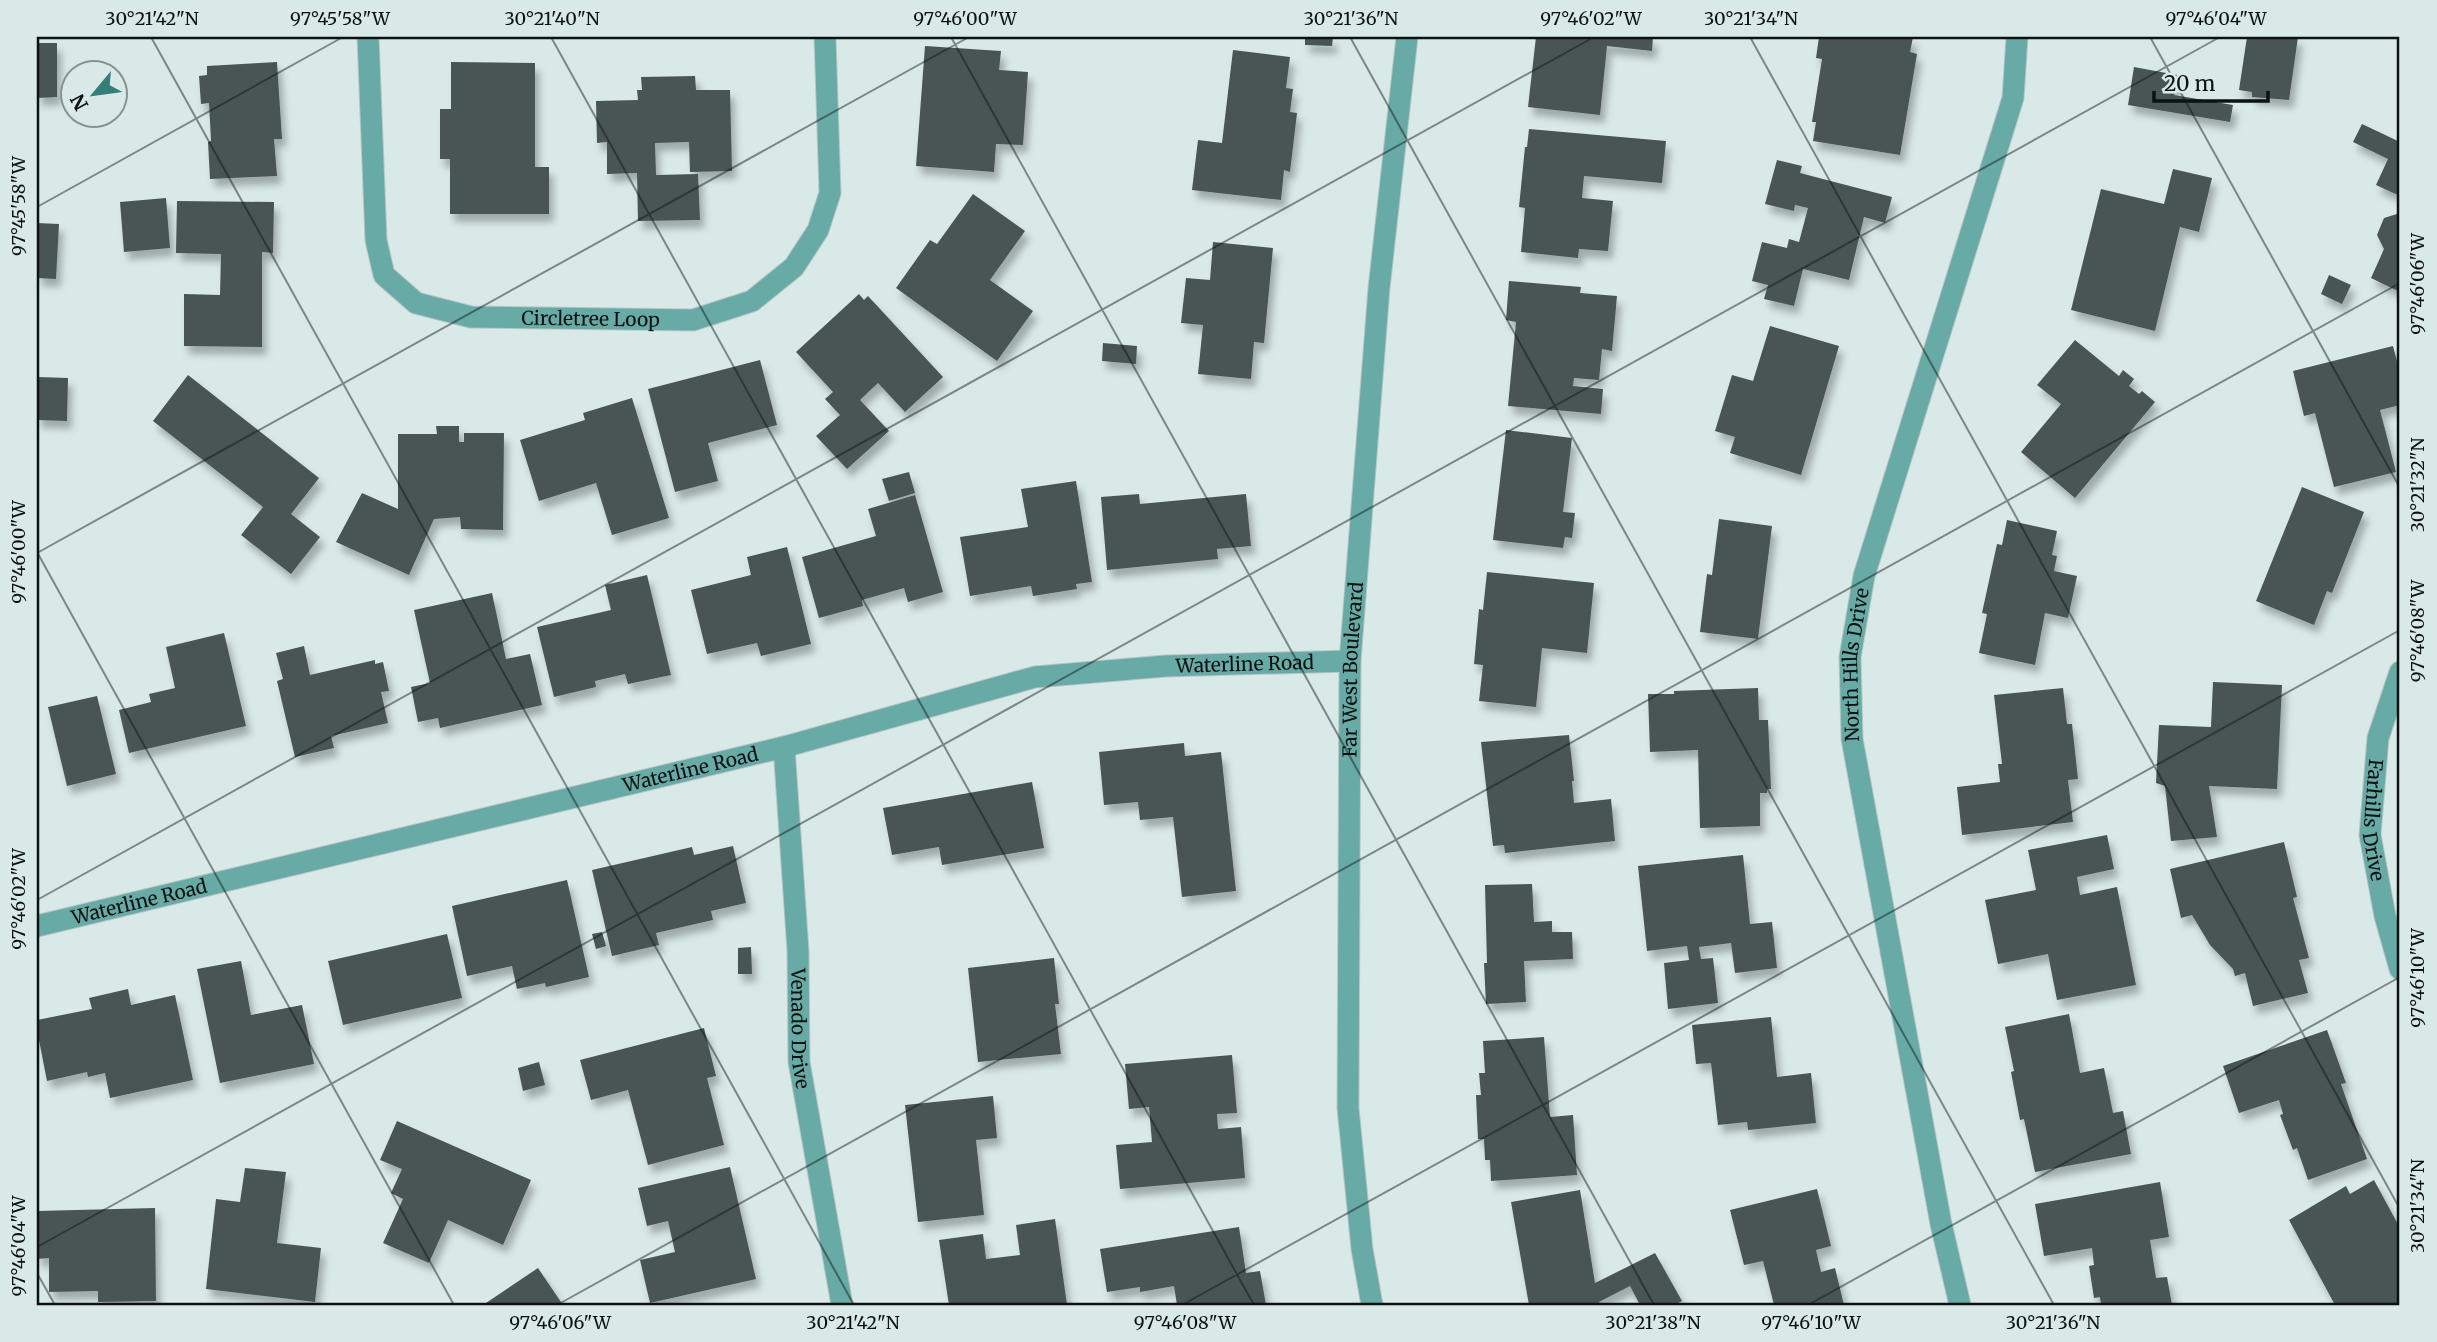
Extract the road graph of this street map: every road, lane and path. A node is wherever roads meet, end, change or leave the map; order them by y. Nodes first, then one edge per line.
1 (368, 37) edge
2 (825, 37) edge
3 (1406, 37) edge
4 (2017, 37) edge
5 (1350, 661) junction
6 (2400, 672) edge
7 (785, 747) junction
8 (37, 926) edge
9 (2400, 969) edge
10 (842, 1305) edge
11 (1372, 1305) edge
12 (1960, 1305) edge

1 - 2 street, Circletree Loop
3 - 5 street, Far West Boulevard
4 - 12 street, North Hills Drive
5 - 7 street, Waterline Road
5 - 11 street, Far West Boulevard
6 - 9 street, Farhills Drive
7 - 8 street, Waterline Road
7 - 10 street, Venado Drive

